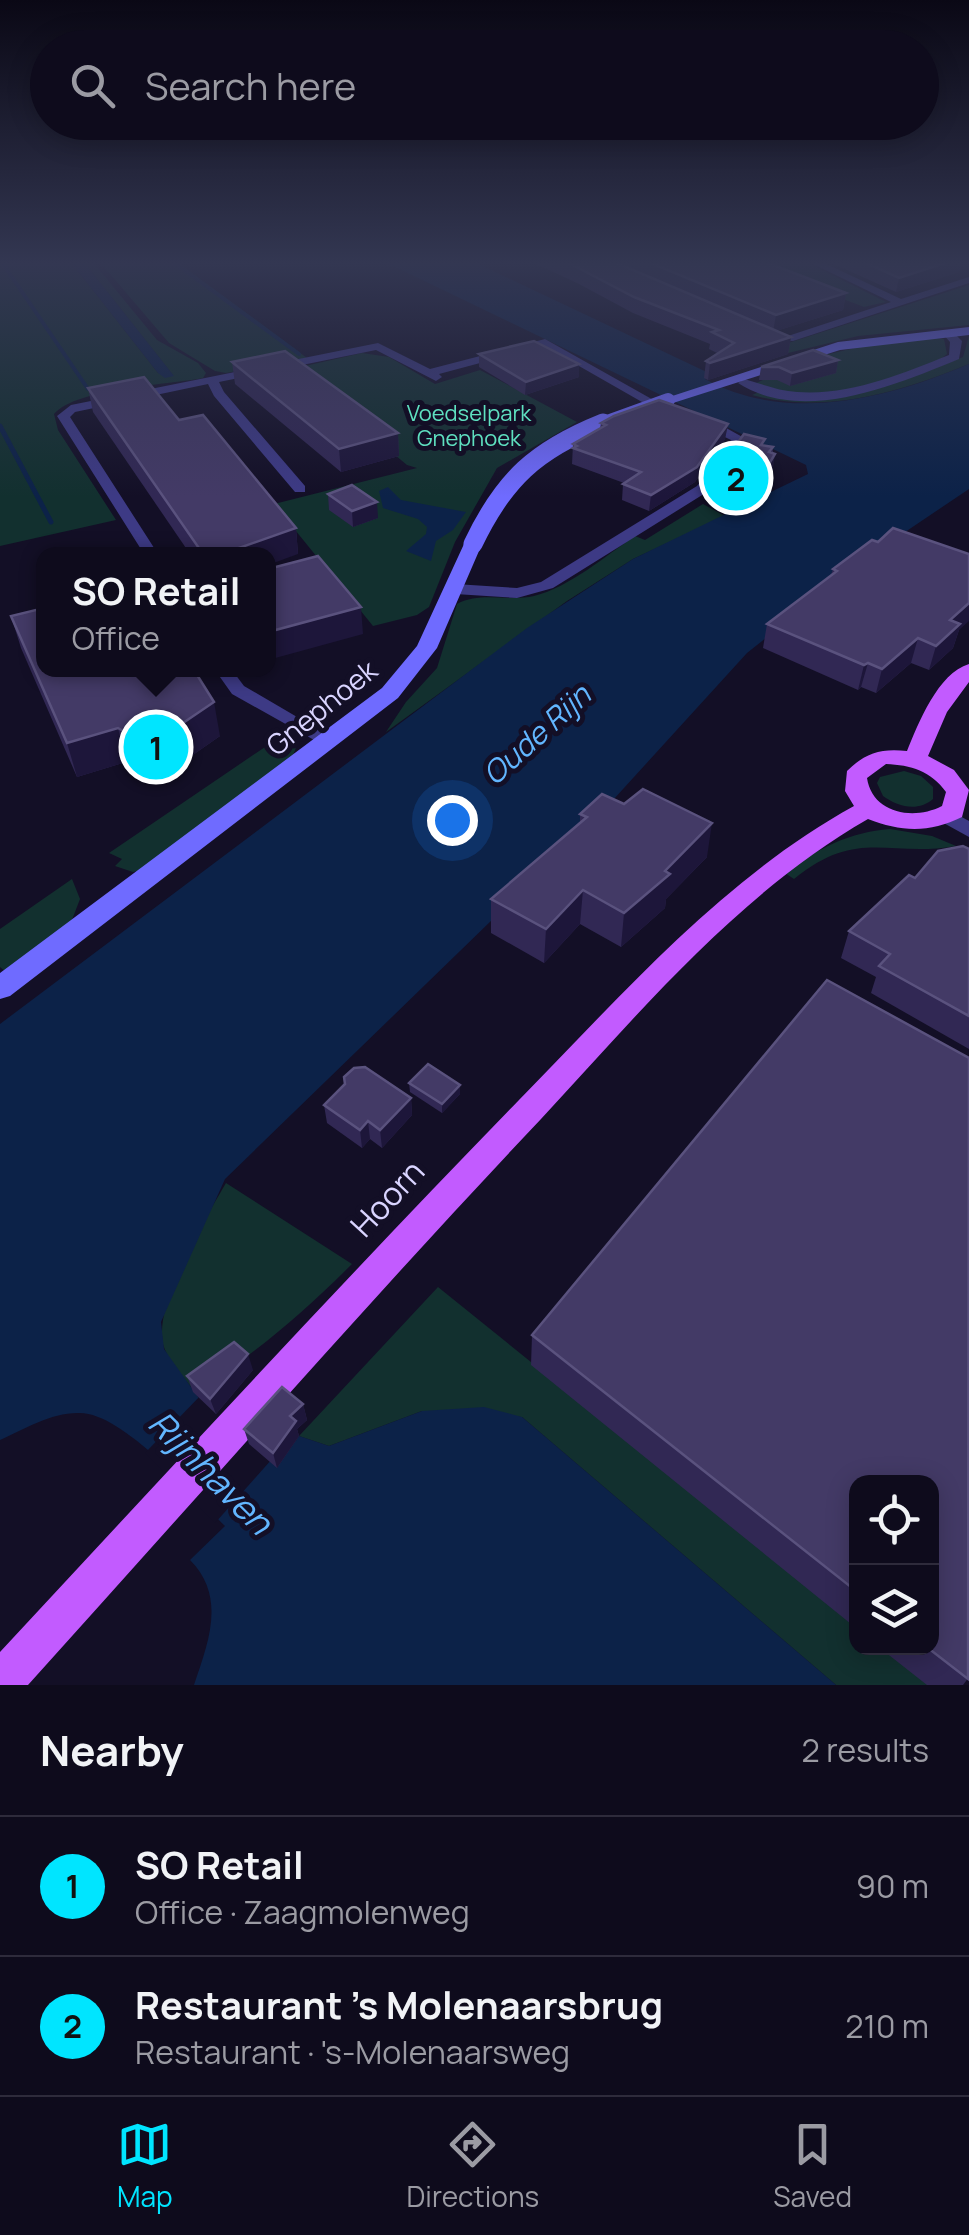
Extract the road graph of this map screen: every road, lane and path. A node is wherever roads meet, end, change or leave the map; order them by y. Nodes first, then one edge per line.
1 (868, 340) edge
2 (954, 340) edge
3 (212, 379) junction
4 (744, 382) dead end
5 (300, 489) dead end
6 (147, 547) edge
7 (454, 589) junction
8 (969, 670) edge
9 (229, 677) edge
10 (329, 741) junction
11 (914, 760) junction
12 (870, 807) junction
13 (947, 816) junction
14 (969, 830) edge
15 (0, 988) edge
16 (0, 1684) edge

1 - 7 street, Gnephoek, bridge
2 - 4 street
3 - 5 street
3 - 6 street
3 - 7 street
7 - 10 street, Gnephoek
8 - 11 main road
9 - 10 street
10 - 15 street, Gnephoek
11 - 12 main road
11 - 13 main road
12 - 13 main road
12 - 16 main road, Hoorn
13 - 14 street

